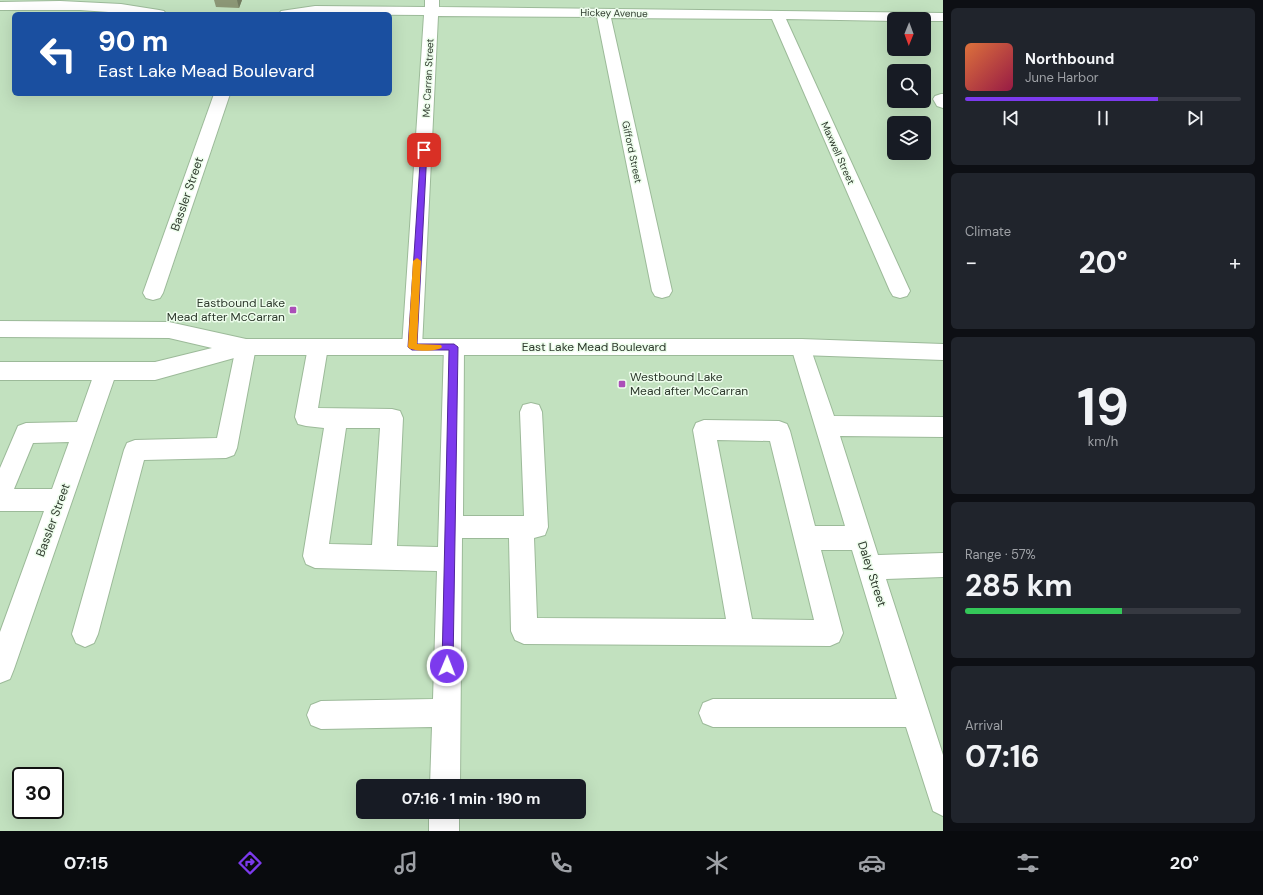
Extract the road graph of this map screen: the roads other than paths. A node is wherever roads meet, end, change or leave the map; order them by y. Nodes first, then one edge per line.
1 (432, 5) edge
2 (0, 6) edge
3 (151, 12) edge
4 (300, 12) edge
5 (603, 13) junction
6 (777, 15) junction
7 (943, 17) edge
8 (221, 96) edge
9 (943, 99) edge
10 (943, 103) edge
11 (662, 291) dead end
12 (900, 291) dead end
13 (153, 293) dead end
14 (0, 329) edge
15 (246, 347) junction
16 (318, 347) junction
17 (412, 347) junction
18 (454, 347) junction
19 (801, 347) junction
20 (943, 352) edge
21 (0, 371) edge
22 (106, 371) junction
23 (531, 412) dead end
24 (336, 419) junction
25 (825, 426) junction
26 (943, 427) edge
27 (84, 432) junction
28 (0, 495) edge
29 (0, 500) edge
30 (60, 500) junction
31 (450, 527) junction
32 (520, 527) junction
33 (806, 538) junction
34 (860, 538) junction
35 (384, 557) junction
36 (449, 559) junction
37 (943, 565) edge
38 (869, 567) junction
39 (742, 632) junction
40 (84, 634) dead end
41 (0, 669) edge
42 (446, 713) junction
43 (713, 713) dead end
44 (915, 713) junction
45 (321, 715) dead end
46 (445, 779) edge
47 (943, 801) edge
48 (444, 819) edge
49 (444, 831) edge

1 - 4 street, Hickey Avenue
1 - 5 street, Hickey Avenue
1 - 17 street, Mc Carran Street
2 - 3 street
5 - 6 street, Hickey Avenue
5 - 11 street, Gifford Street
6 - 7 street, Hickey Avenue
6 - 12 street, Maxwell Street
8 - 13 street, Bassler Street
9 - 10 street
14 - 15 street, East Lake Mead Boulevard
15 - 16 street, East Lake Mead Boulevard
15 - 22 street, East Lake Mead Boulevard
15 - 40 street
16 - 17 street, East Lake Mead Boulevard
16 - 24 street
17 - 18 street, East Lake Mead Boulevard
18 - 19 street, East Lake Mead Boulevard
18 - 31 street
19 - 20 street, East Lake Mead Boulevard
19 - 25 street, Daley Street
21 - 22 street, East Lake Mead Boulevard
22 - 27 street, Bassler Street
23 - 32 street
24 - 35 street
24 - 35 street
25 - 26 street
25 - 34 street, Daley Street
27 - 28 street
27 - 30 street, Bassler Street
29 - 30 street
30 - 41 street, Bassler Street
31 - 32 street
31 - 36 street
32 - 39 street
33 - 34 street
33 - 39 street
33 - 39 street
34 - 38 street, Daley Street
35 - 36 street
36 - 42 street
37 - 38 street
38 - 44 street, Daley Street
42 - 45 street
42 - 46 street
43 - 44 street
44 - 47 street, Daley Street
48 - 49 street

